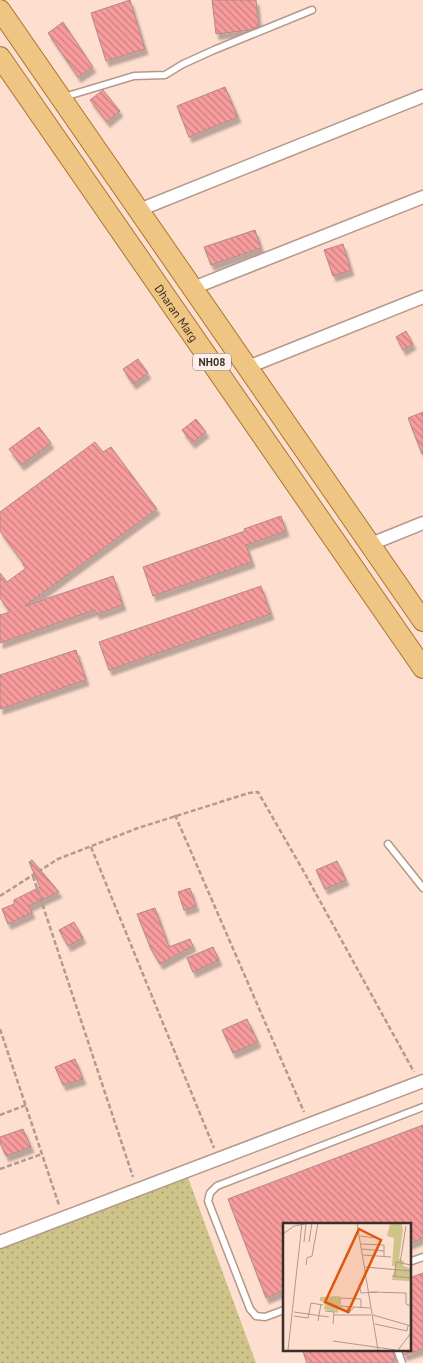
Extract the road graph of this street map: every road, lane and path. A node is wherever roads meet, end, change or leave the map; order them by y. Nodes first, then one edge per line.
1 (0, 10) edge
2 (312, 10) dead end
3 (0, 57) edge
4 (423, 96) edge
5 (61, 98) junction
6 (423, 197) edge
7 (139, 210) junction
8 (193, 288) junction
9 (423, 297) edge
10 (248, 367) junction
11 (423, 523) edge
12 (371, 544) junction
13 (423, 621) edge
14 (423, 668) edge
15 (175, 815) junction
16 (388, 844) dead end
17 (91, 847) junction
18 (33, 876) junction
19 (423, 888) edge
20 (0, 896) edge
21 (0, 1029) edge
22 (421, 1082) edge
23 (26, 1105) junction
24 (423, 1107) edge
25 (0, 1115) edge
26 (309, 1124) junction
27 (42, 1154) junction
28 (219, 1158) junction
29 (0, 1169) edge
30 (137, 1190) junction
31 (64, 1218) junction
32 (0, 1242) edge
33 (423, 1257) edge
34 (410, 1262) edge
35 (283, 1310) edge
36 (397, 1350) edge
37 (402, 1363) edge

1 - 5 main road, NH08
2 - 5 lane
3 - 14 main road, Dharan Marg / NH08
4 - 7 street
5 - 7 main road, NH08
6 - 8 street
7 - 8 main road, NH08
8 - 10 main road, NH08
9 - 10 street
10 - 12 main road, NH08
11 - 12 street
12 - 13 main road, NH08
15 - 17 path
15 - 22 path
15 - 26 path
16 - 19 lane
17 - 18 path
17 - 28 path
18 - 20 path
18 - 30 path
21 - 23 path
22 - 26 street
23 - 25 path
23 - 27 path
24 - 35 lane
26 - 28 street
27 - 29 path
27 - 31 path
28 - 30 street
30 - 31 street
31 - 32 street
33 - 34 lane
36 - 37 lane

